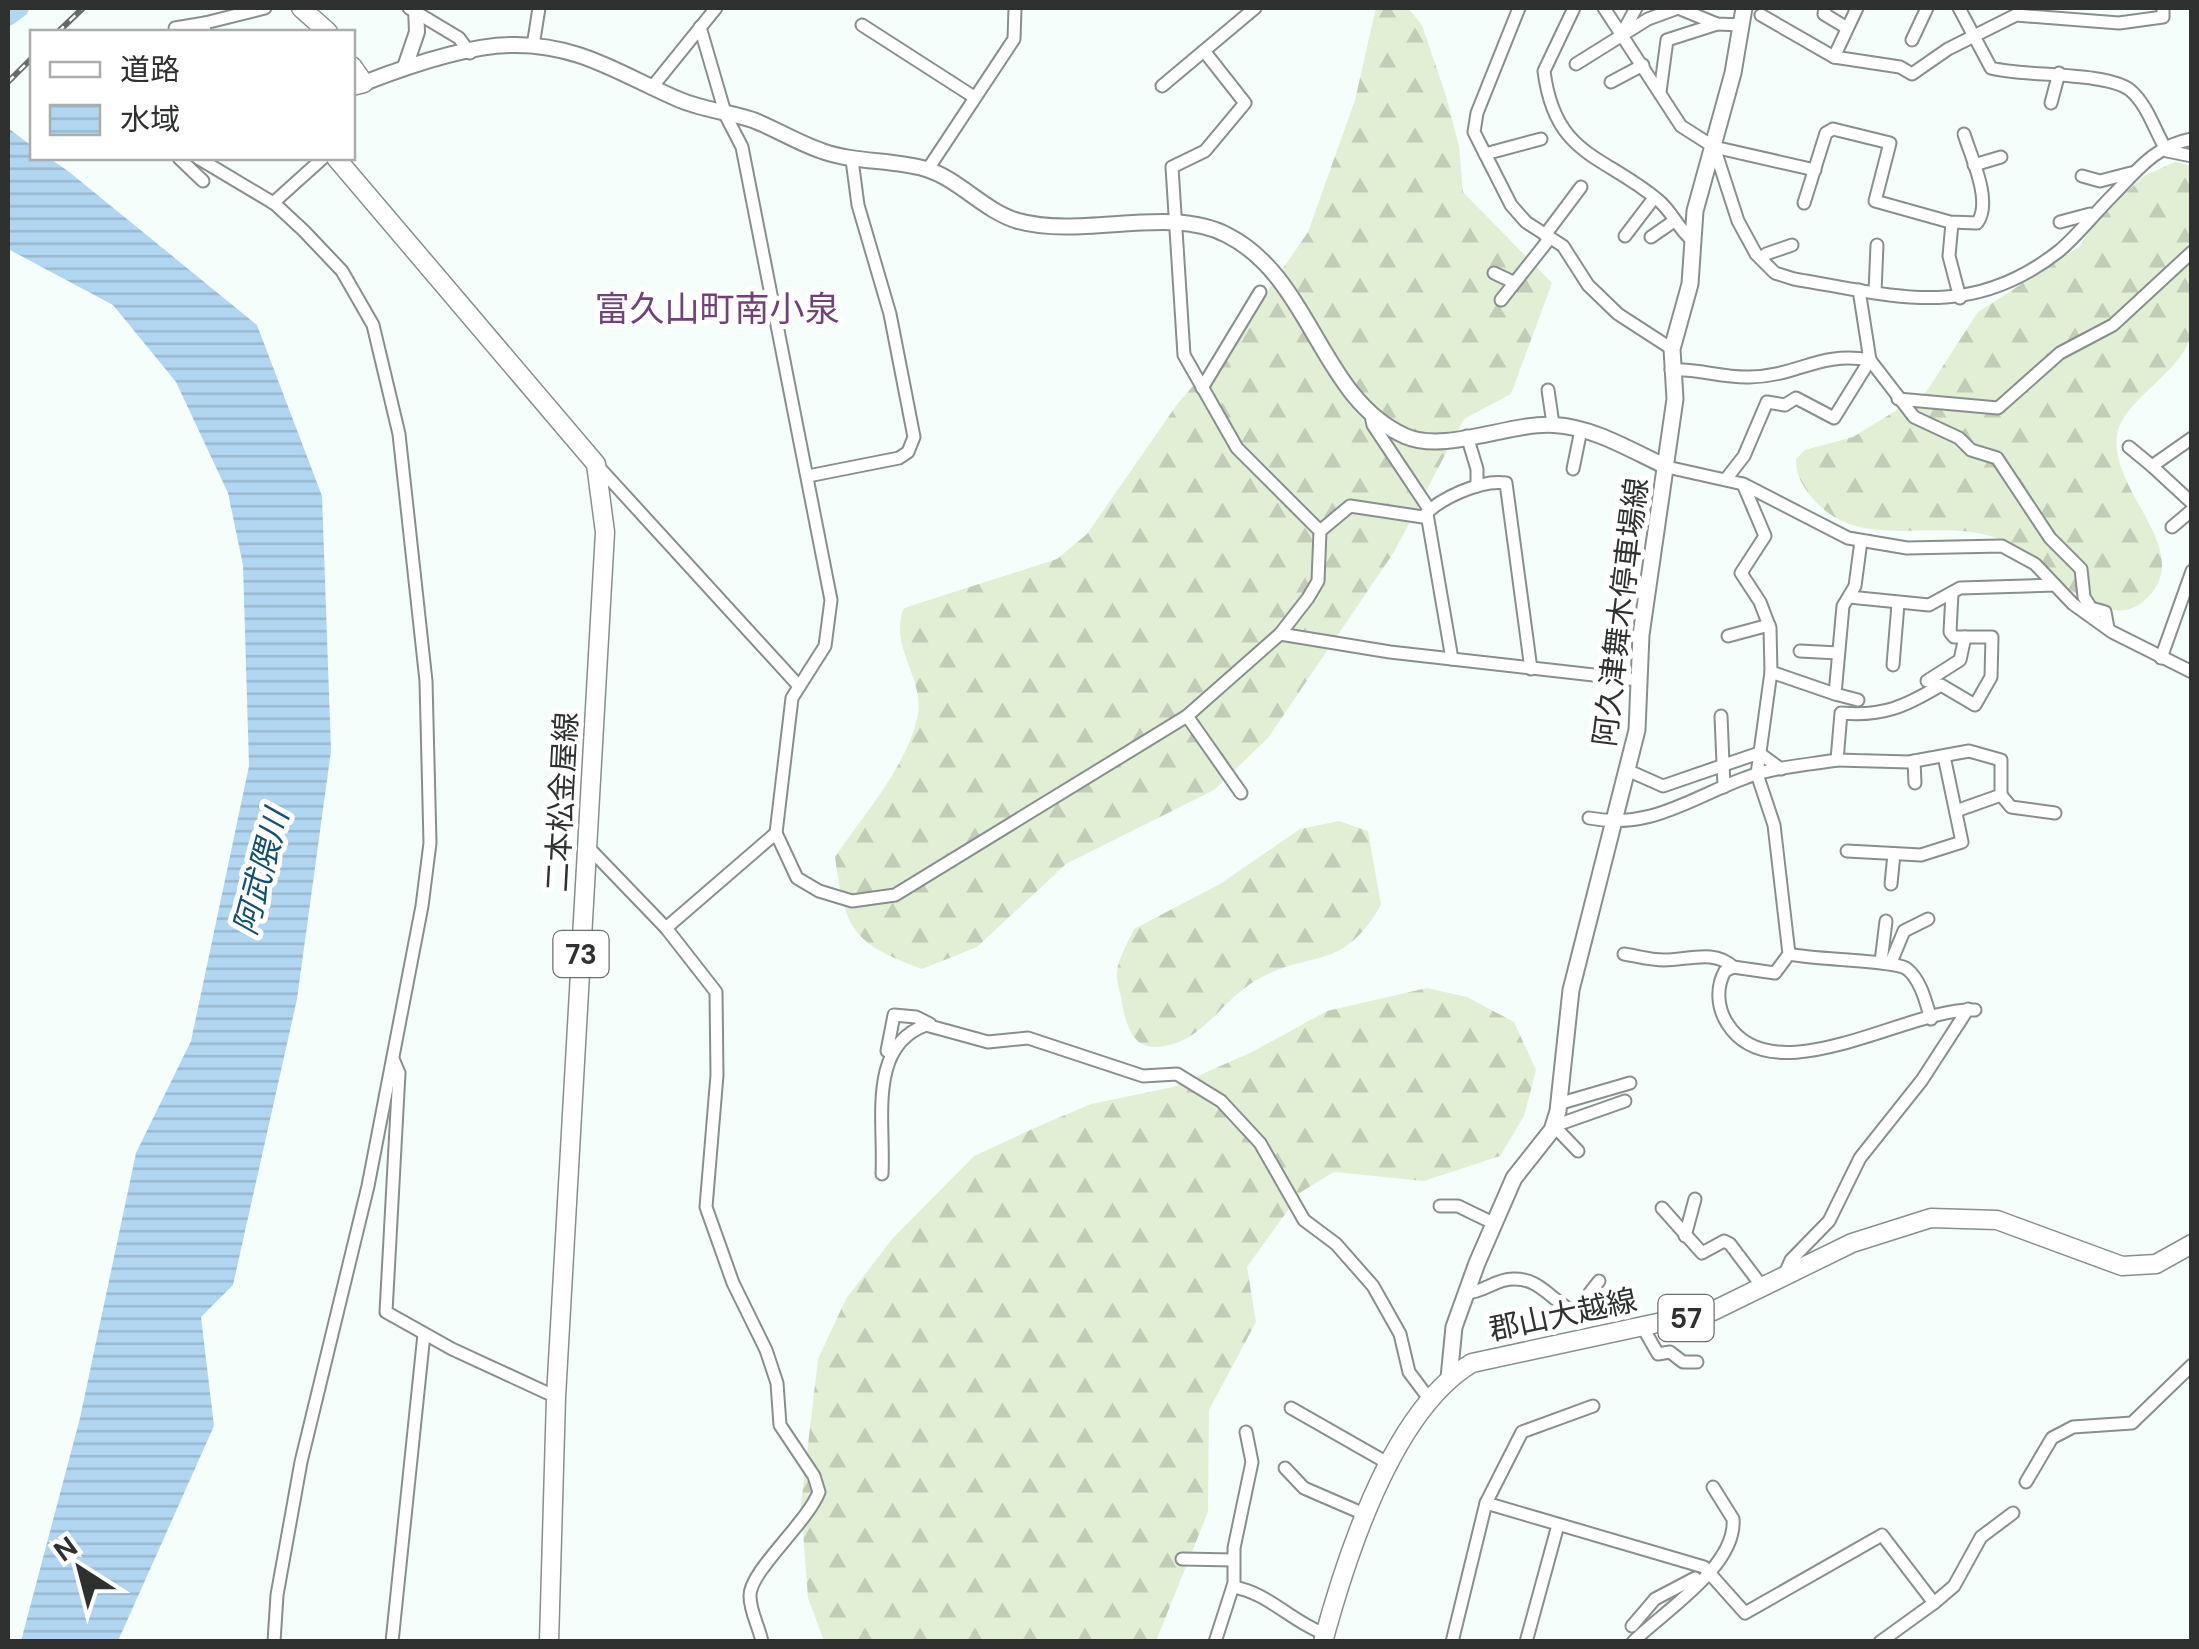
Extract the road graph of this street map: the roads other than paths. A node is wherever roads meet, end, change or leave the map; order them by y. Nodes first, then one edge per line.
1 (266, 8) edge
2 (301, 8) edge
3 (539, 8) edge
4 (716, 8) edge
5 (1016, 8) edge
6 (1255, 8) edge
7 (1518, 8) edge
8 (1574, 8) edge
9 (1604, 8) edge
10 (1636, 8) edge
11 (1825, 8) edge
12 (1857, 8) edge
13 (1927, 8) edge
14 (1959, 8) edge
15 (2111, 8) edge
16 (2163, 8) edge
17 (414, 10) edge
18 (238, 11) edge
19 (1763, 11) edge
20 (2014, 11) edge
21 (2065, 13) edge
22 (1743, 18) edge
23 (2119, 23) junction
24 (1717, 24) junction
25 (862, 25) dead end
26 (700, 27) junction
27 (175, 28) dead end
28 (204, 28) edge
29 (1847, 28) junction
30 (326, 30) edge
31 (1622, 34) junction
32 (1975, 39) junction
33 (1912, 40) dead end
34 (533, 46) junction
35 (1204, 51) junction
36 (470, 53) junction
37 (1834, 57) junction
38 (1576, 64) dead end
39 (1643, 65) junction
40 (405, 67) junction
41 (2059, 73) junction
42 (1610, 82) dead end
43 (358, 84) edge
44 (652, 86) junction
45 (1162, 86) dead end
46 (1660, 92) junction
47 (974, 97) junction
48 (2051, 103) dead end
49 (726, 116) junction
50 (1964, 134) dead end
51 (1542, 138) dead end
52 (2192, 140) edge
53 (1714, 147) junction
54 (2164, 147) junction
55 (1485, 154) junction
56 (2192, 156) edge
57 (2001, 157) dead end
58 (181, 160) edge
59 (201, 160) edge
60 (321, 160) edge
61 (338, 160) edge
62 (852, 160) junction
63 (1974, 164) junction
64 (928, 170) junction
65 (1815, 170) junction
66 (2132, 173) junction
67 (2082, 176) dead end
68 (203, 181) dead end
69 (1582, 187) dead end
70 (1654, 198) junction
71 (273, 203) junction
72 (1804, 203) dead end
73 (2090, 214) junction
74 (1674, 221) junction
75 (1952, 222) junction
76 (2060, 222) dead end
77 (1176, 224) junction
78 (1547, 236) junction
79 (1624, 236) dead end
80 (1651, 237) dead end
81 (1693, 241) junction
82 (1792, 245) dead end
83 (1877, 245) dead end
84 (2192, 252) edge
85 (1766, 254) dead end
86 (1494, 273) dead end
87 (1512, 282) junction
88 (1859, 290) junction
89 (1260, 292) dead end
90 (1875, 292) junction
91 (1960, 298) junction
92 (1501, 300) dead end
93 (1672, 349) junction
94 (1870, 360) junction
95 (1671, 370) junction
96 (1202, 388) junction
97 (1548, 390) dead end
98 (1898, 400) junction
99 (1369, 408) junction
100 (1553, 424) junction
101 (1581, 430) junction
102 (1467, 436) junction
103 (2192, 438) edge
104 (2128, 447) dead end
105 (596, 464) junction
106 (2152, 466) junction
107 (1667, 467) junction
108 (1572, 469) dead end
109 (808, 476) junction
110 (1726, 479) junction
111 (1743, 484) junction
112 (1476, 486) junction
113 (2192, 506) edge
114 (1428, 511) junction
115 (2172, 527) dead end
116 (1320, 531) junction
117 (1861, 540) junction
118 (2192, 572) edge
119 (2056, 585) junction
120 (1952, 593) junction
121 (1849, 597) junction
122 (1898, 604) junction
123 (1769, 625) junction
124 (2108, 628) junction
125 (1280, 634) junction
126 (1728, 636) dead end
127 (1965, 637) junction
128 (1800, 651) dead end
129 (1838, 653) junction
130 (1452, 658) junction
131 (2161, 658) junction
132 (1893, 665) dead end
133 (1531, 669) junction
134 (1771, 672) junction
135 (2192, 672) edge
136 (1638, 680) junction
137 (1928, 681) dead end
138 (798, 686) junction
139 (1836, 694) junction
140 (1858, 700) dead end
141 (1187, 716) junction
142 (1720, 716) dead end
143 (1759, 753) junction
144 (1944, 756) junction
145 (1837, 760) junction
146 (1914, 761) junction
147 (1720, 766) junction
148 (1781, 769) junction
149 (1627, 770) junction
150 (1757, 774) junction
151 (1915, 783) dead end
152 (1724, 786) junction
153 (1241, 793) dead end
154 (2001, 795) junction
155 (1956, 811) junction
156 (2055, 813) dead end
157 (1589, 818) dead end
158 (1614, 823) junction
159 (776, 832) junction
160 (587, 846) junction
161 (1847, 851) dead end
162 (1894, 854) junction
163 (1891, 884) dead end
164 (1928, 919) dead end
165 (1886, 921) dead end
166 (666, 928) junction
167 (1624, 954) dead end
168 (1789, 954) junction
169 (1886, 962) junction
170 (1733, 967) junction
171 (1931, 1019) junction
172 (930, 1024) junction
173 (887, 1056) junction
174 (392, 1060) junction
175 (1630, 1084) dead end
176 (1625, 1101) dead end
177 (1558, 1104) junction
178 (1554, 1126) junction
179 (1578, 1151) dead end
180 (882, 1174) dead end
181 (1695, 1199) dead end
182 (1440, 1206) dead end
183 (1662, 1208) dead end
184 (1496, 1224) junction
185 (1686, 1236) junction
186 (2192, 1244) edge
187 (1783, 1278) junction
188 (1599, 1281) dead end
189 (1764, 1289) junction
190 (1466, 1292) junction
191 (1642, 1326) junction
192 (424, 1334) junction
193 (1697, 1362) dead end
194 (2192, 1365) edge
195 (1449, 1378) junction
196 (556, 1397) junction
197 (1430, 1400) junction
198 (1593, 1406) dead end
199 (1291, 1408) dead end
200 (1246, 1432) dead end
201 (1391, 1465) junction
202 (1286, 1468) dead end
203 (2026, 1482) dead end
204 (1712, 1487) dead end
205 (1486, 1503) junction
206 (2013, 1513) dead end
207 (1364, 1514) junction
208 (1558, 1525) junction
209 (1182, 1559) dead end
210 (1233, 1560) junction
211 (1712, 1572) junction
212 (1233, 1587) junction
213 (1934, 1602) junction
214 (1632, 1626) dead end
215 (1324, 1638) edge
216 (274, 1642) edge
217 (392, 1642) edge
218 (549, 1642) edge
219 (762, 1642) edge
220 (1215, 1642) edge
221 (1452, 1642) edge
222 (1526, 1642) edge
223 (1633, 1642) edge
224 (1880, 1642) edge

1 - 18 street
2 - 30 main road
3 - 34 street
4 - 26 street
5 - 47 street
6 - 35 street
7 - 55 street
8 - 70 street
9 - 31 street
10 - 31 street
11 - 29 street
12 - 29 street
13 - 33 street
14 - 32 street
15 - 23 street
16 - 23 street
17 - 36 street
17 - 40 street
18 - 28 street
19 - 22 street
19 - 37 street
20 - 21 street
20 - 32 street
21 - 23 street
22 - 24 street
22 - 53 main road, 阿久津舞木停車場線
24 - 31 street
24 - 46 street
25 - 47 street
26 - 44 street
26 - 49 street
27 - 28 street
29 - 37 street
31 - 38 street
31 - 39 street
32 - 37 street
32 - 41 street
34 - 36 street
34 - 44 street
35 - 45 street
35 - 77 street
36 - 40 street
39 - 42 street
39 - 46 street
40 - 43 street
41 - 48 street
41 - 54 street
44 - 49 street
46 - 53 street
47 - 64 street
49 - 62 street
49 - 109 street
50 - 63 street
51 - 55 street
52 - 54 street
53 - 65 street
53 - 81 main road, 阿久津舞木停車場線
53 - 88 street
54 - 56 street
54 - 66 street
55 - 78 street
57 - 63 street
58 - 68 street
59 - 71 street
60 - 71 street
61 - 105 main road
62 - 64 street
62 - 109 street
63 - 75 street
64 - 77 street
65 - 72 street
65 - 75 street
66 - 67 street
66 - 73 street
69 - 78 street
70 - 74 street
70 - 79 street
71 - 174 street
73 - 76 street
73 - 91 street
74 - 80 street
74 - 81 street
75 - 91 street
77 - 96 street
77 - 99 street
78 - 87 street
78 - 93 street
81 - 93 main road, 阿久津舞木停車場線
82 - 85 street
83 - 90 street
84 - 98 street
86 - 87 street
87 - 92 street
88 - 90 street
88 - 94 street
89 - 96 street
90 - 91 street
93 - 95 main road, 阿久津舞木停車場線
94 - 95 street
94 - 98 street
94 - 110 street
95 - 107 main road, 阿久津舞木停車場線
96 - 116 street
97 - 100 street
98 - 124 street
99 - 102 street
99 - 114 street
100 - 101 street
100 - 102 street
101 - 107 street
101 - 108 street
102 - 112 street
103 - 106 street
104 - 106 street
105 - 138 street
105 - 160 main road, 二本松金屋線 / 73
106 - 113 street
107 - 110 street
107 - 136 main road, 阿久津舞木停車場線
109 - 138 street
110 - 111 street
111 - 117 street
111 - 123 street
112 - 114 street
112 - 133 street
113 - 115 street
114 - 116 street
114 - 130 street
116 - 125 street
117 - 119 street
117 - 121 street
118 - 131 street
119 - 120 street
119 - 124 street
120 - 122 street
120 - 127 street
121 - 122 street
121 - 129 street
122 - 132 street
123 - 126 street
123 - 134 street
124 - 131 street
125 - 130 street
125 - 141 street
127 - 137 street
127 - 145 street
128 - 129 street
129 - 139 street
130 - 133 street
131 - 135 street
133 - 136 street
134 - 139 street
134 - 143 street
136 - 149 main road, 阿久津舞木停車場線
138 - 159 street
139 - 140 street
141 - 153 street
141 - 159 street
142 - 147 street
143 - 147 street
143 - 148 street
143 - 150 street
144 - 146 street
144 - 154 street
144 - 155 street
145 - 146 street
145 - 148 street
146 - 151 street
147 - 149 street
147 - 152 street
148 - 150 street
149 - 158 main road, 阿久津舞木停車場線
150 - 152 street
150 - 168 street
152 - 158 street
154 - 155 street
154 - 156 street
155 - 162 street
157 - 158 street
158 - 177 main road, 阿久津舞木停車場線
159 - 166 street
160 - 166 street
160 - 196 main road, 二本松金屋線 / 73
161 - 162 street
162 - 163 street
164 - 169 street
165 - 169 street
166 - 219 street
167 - 170 street
168 - 169 street
168 - 170 street
169 - 171 street
170 - 171 street
171 - 187 street
172 - 173 street
172 - 173 street
172 - 197 street
173 - 180 street
174 - 192 street
174 - 216 street
175 - 177 street
176 - 178 street
177 - 178 main road, 阿久津舞木停車場線
178 - 179 street
178 - 184 main road, 阿久津舞木停車場線
181 - 185 street
182 - 184 street
183 - 185 street
184 - 190 main road, 阿久津舞木停車場線
185 - 189 street
186 - 187 main road, 郡山大越線 / 57
187 - 189 main road, 郡山大越線 / 57
188 - 190 street
189 - 191 main road, 郡山大越線 / 57
190 - 195 main road, 阿久津舞木停車場線
191 - 193 street
191 - 195 main road, 郡山大越線 / 57
192 - 196 street
192 - 217 street
194 - 203 street
195 - 197 main road, 郡山大越線 / 57
196 - 218 main road, 二本松金屋線 / 73
197 - 201 main road, 郡山大越線 / 57
198 - 205 street
199 - 201 street
200 - 210 street
201 - 207 main road, 郡山大越線 / 57
202 - 207 street
204 - 211 street
205 - 208 street
205 - 221 street
206 - 213 street
207 - 215 main road, 郡山大越線 / 57
208 - 211 street
208 - 222 street
209 - 210 street
210 - 212 street
211 - 213 street
211 - 214 street
211 - 223 street
212 - 215 street
212 - 220 street
213 - 224 street

